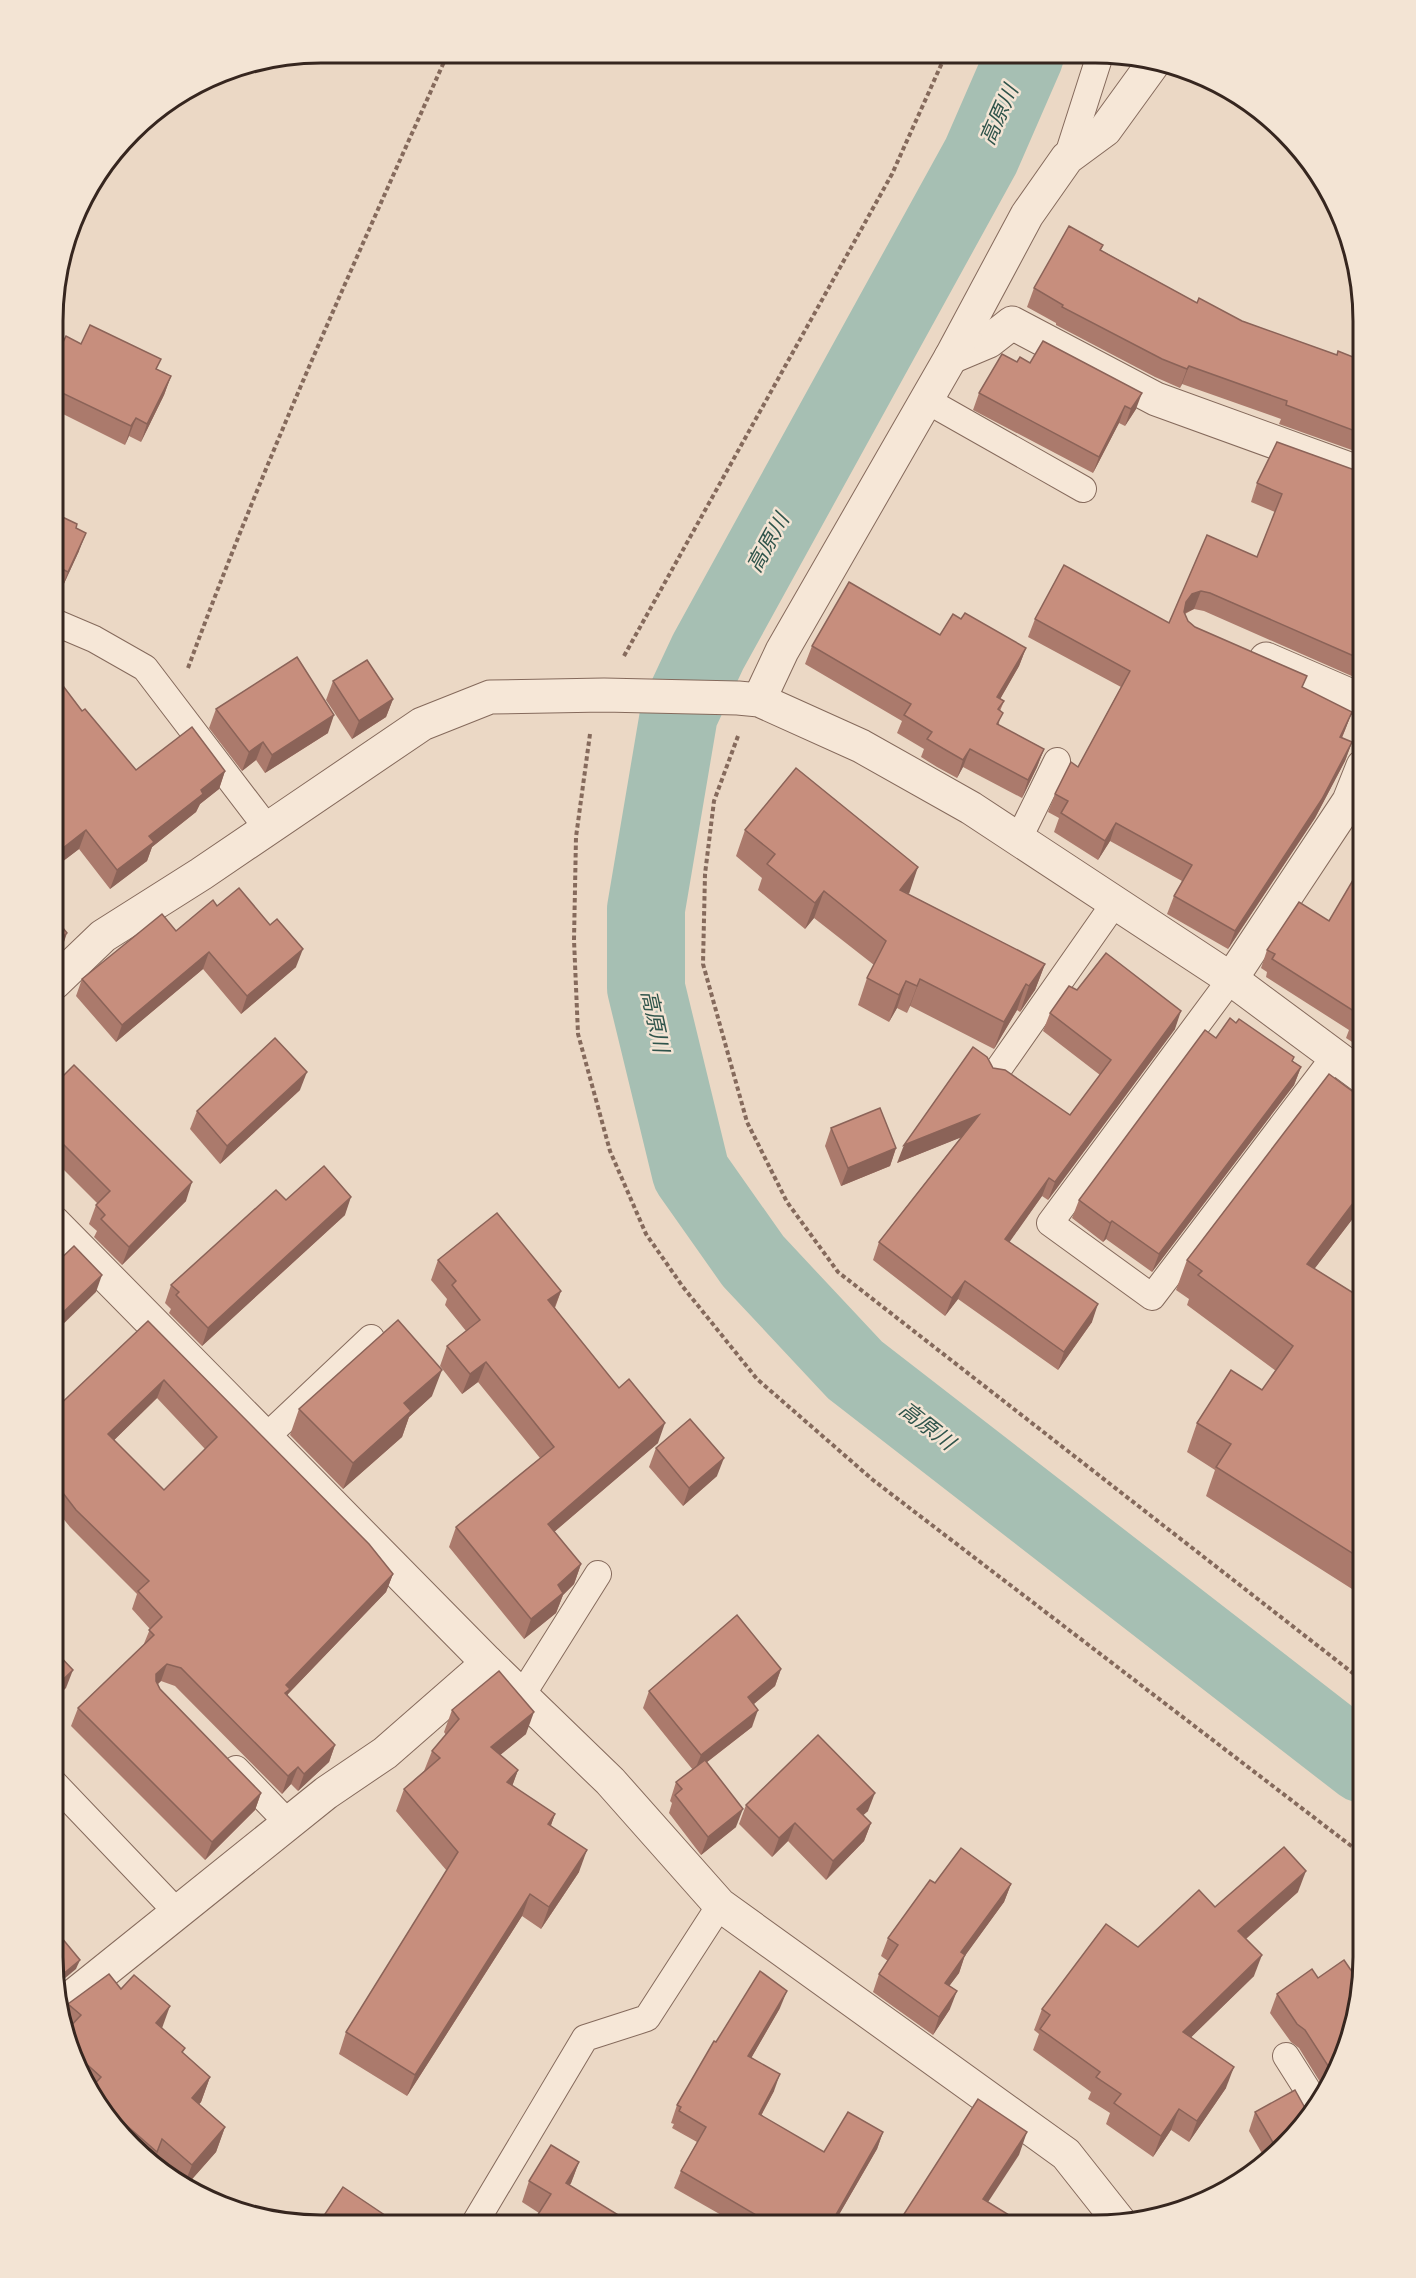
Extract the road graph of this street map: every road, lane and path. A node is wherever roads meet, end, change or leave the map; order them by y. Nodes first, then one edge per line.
1 (444, 63) edge
2 (942, 63) edge
3 (1097, 63) edge
4 (1150, 69) edge
5 (1067, 158) junction
6 (951, 357) junction
7 (926, 400) junction
8 (1353, 470) edge
9 (1083, 489) dead end
10 (63, 626) edge
11 (1238, 646) edge
12 (611, 695) junction
13 (1353, 697) edge
14 (748, 699) junction
15 (174, 705) junction
16 (1057, 760) dead end
17 (1353, 791) edge
18 (267, 828) junction
19 (1018, 840) junction
20 (1114, 904) junction
21 (63, 975) edge
22 (1231, 979) junction
23 (1335, 1056) junction
24 (1353, 1070) edge
25 (995, 1074) edge
26 (63, 1231) edge
27 (371, 1338) dead end
28 (266, 1437) junction
29 (598, 1574) dead end
30 (488, 1663) junction
31 (1353, 1673) edge
32 (522, 1695) junction
33 (222, 1755) edge
34 (63, 1792) edge
35 (288, 1822) junction
36 (1353, 1848) edge
37 (720, 1905) junction
38 (176, 1911) junction
39 (67, 2001) edge
40 (1286, 2056) dead end
41 (1312, 2097) edge
42 (1113, 2214) edge
43 (479, 2215) edge

1 - 15 path
2 - 12 path
3 - 5 lane
4 - 5 street
5 - 6 street
6 - 7 street
6 - 8 street
7 - 9 lane
7 - 14 street
10 - 15 lane
11 - 13 street
12 - 14 street
12 - 18 street
12 - 36 path
14 - 19 street
14 - 31 path
15 - 18 lane
16 - 19 lane
17 - 22 street
18 - 21 street
19 - 20 street
20 - 22 street
20 - 25 lane
22 - 23 street
22 - 23 lane
23 - 24 street
26 - 28 street
27 - 28 lane
28 - 30 street
29 - 32 lane
30 - 32 street
30 - 35 street
32 - 37 street
33 - 35 lane
34 - 38 lane
35 - 38 street
37 - 42 street
37 - 43 lane
38 - 39 street
40 - 41 lane

